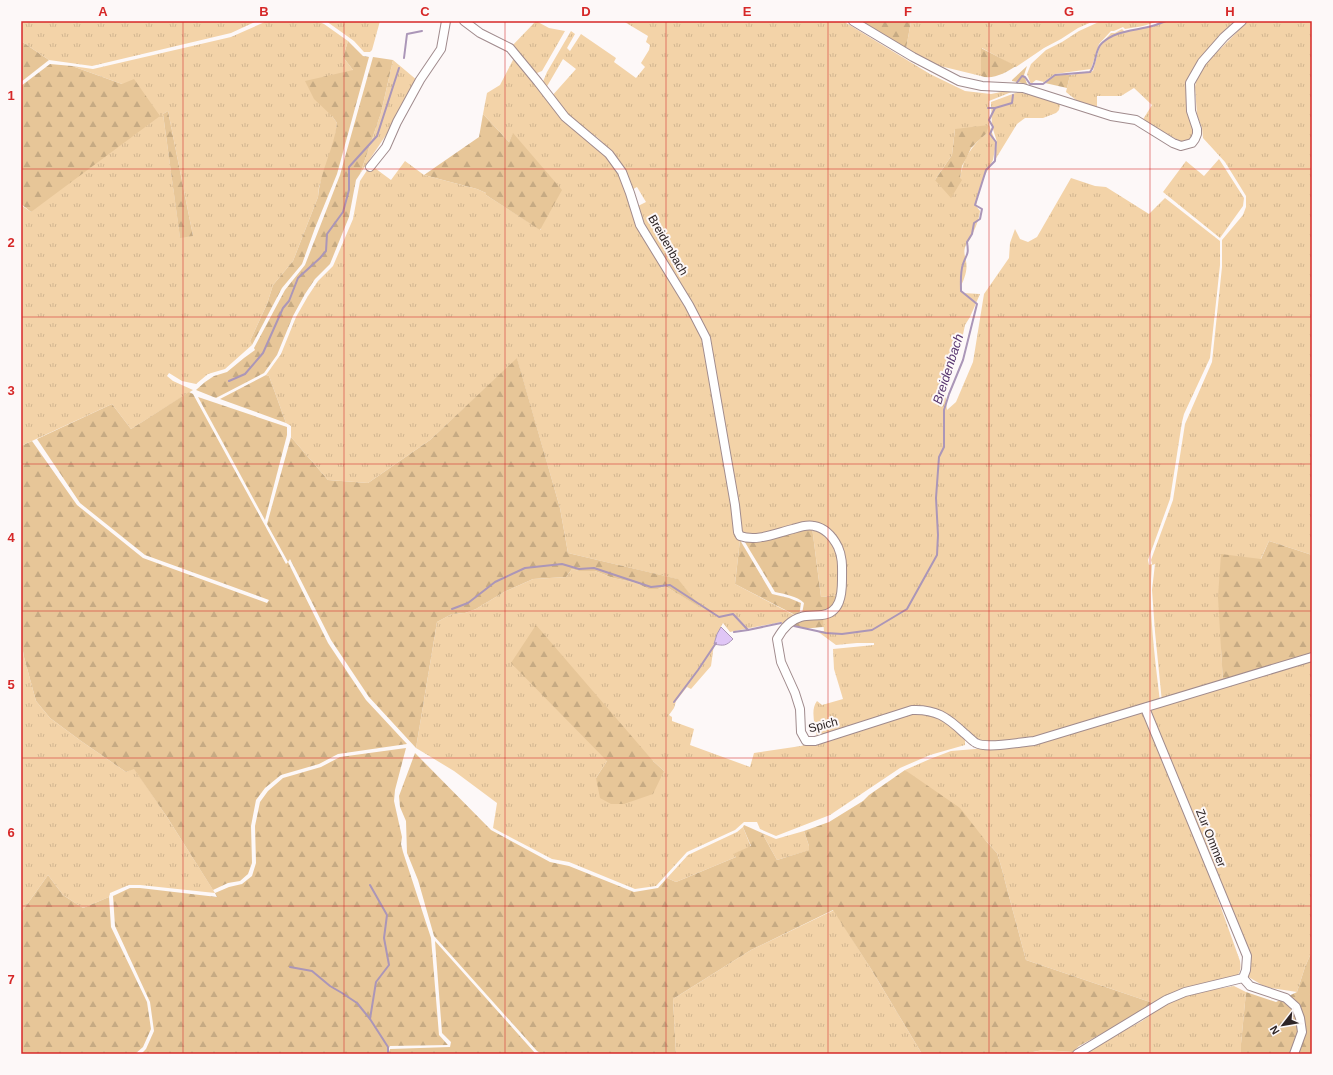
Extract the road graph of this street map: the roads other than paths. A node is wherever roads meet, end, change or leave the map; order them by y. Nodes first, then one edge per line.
1 (446, 21) edge
2 (464, 21) edge
3 (853, 21) edge
4 (1242, 21) edge
5 (370, 167) dead end
6 (748, 538) joint
7 (1312, 657) edge
8 (1145, 708) junction
9 (1243, 978) junction
10 (1077, 1054) edge
11 (1294, 1054) edge

1 - 5 street
2 - 6 street, Breidenbach
3 - 4 street
6 - 8 street, Spich
7 - 8 street
8 - 9 street, Zur Ommer
9 - 10 street
9 - 11 street

